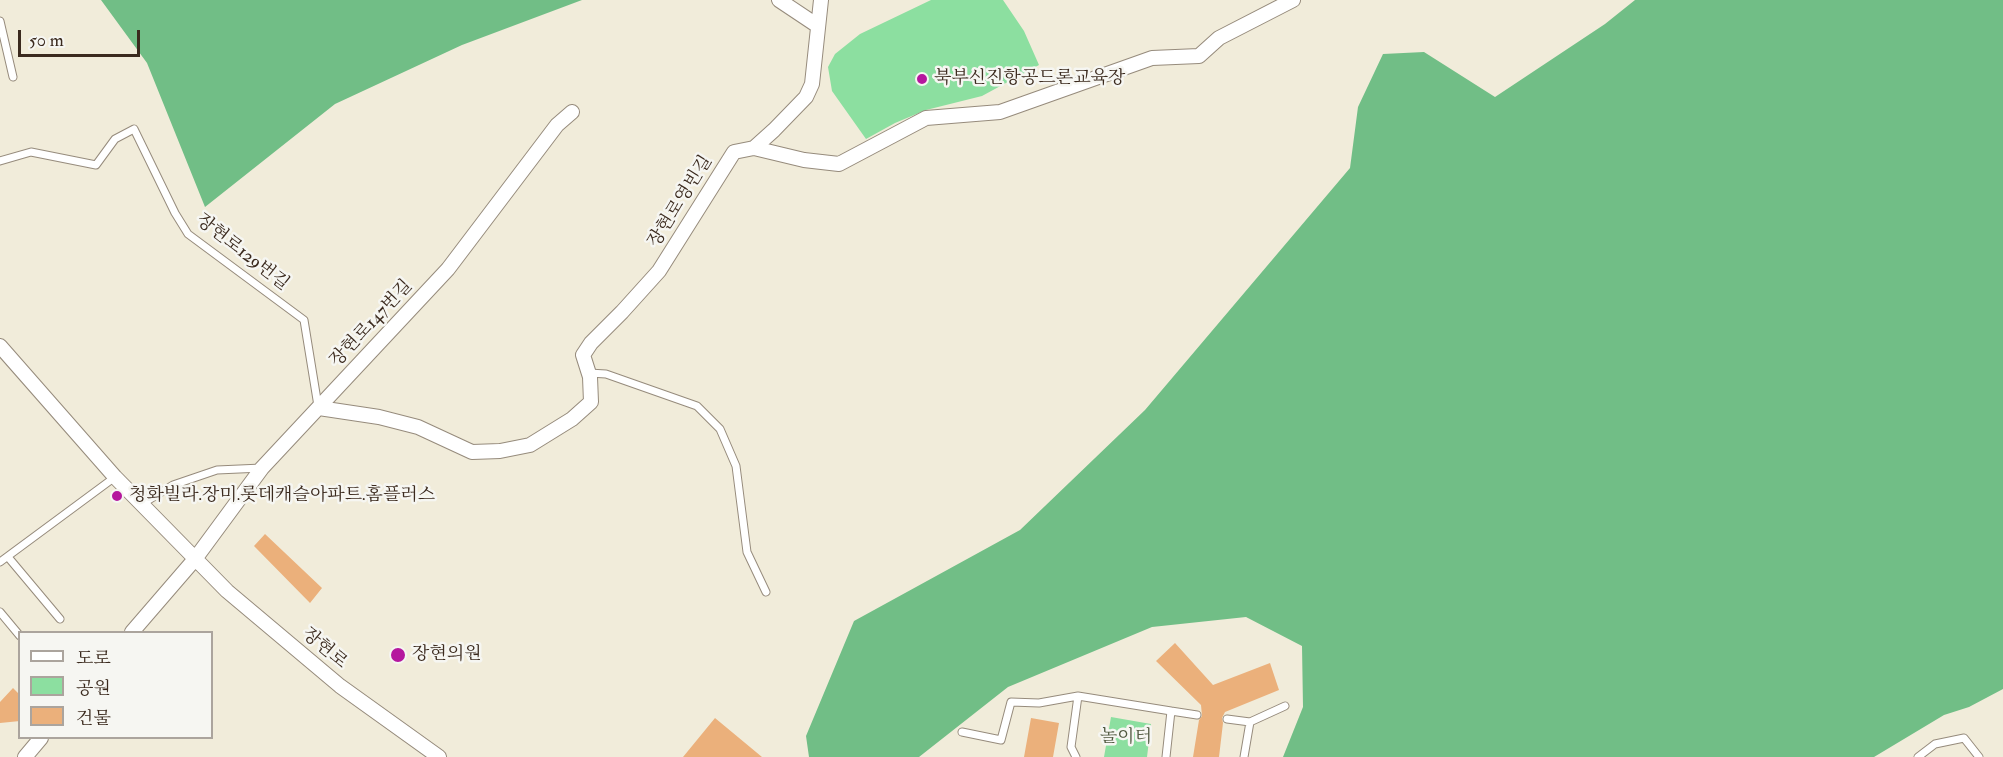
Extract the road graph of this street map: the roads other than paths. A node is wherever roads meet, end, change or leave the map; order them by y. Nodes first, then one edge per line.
1 (779, 0) edge
2 (821, 0) edge
3 (1293, 0) edge
4 (0, 21) edge
5 (818, 26) junction
6 (13, 77) dead end
7 (572, 112) dead end
8 (754, 148) junction
9 (0, 161) edge
10 (0, 346) edge
11 (589, 373) junction
12 (319, 408) junction
13 (262, 468) junction
14 (115, 477) junction
15 (142, 504) junction
16 (8, 557) junction
17 (195, 559) junction
18 (0, 562) edge
19 (766, 592) dead end
20 (0, 612) edge
21 (60, 619) dead end
22 (134, 631) edge
23 (18, 634) edge
24 (1078, 696) junction
25 (1284, 706) dead end
26 (1171, 711) junction
27 (1197, 715) dead end
28 (1227, 719) dead end
29 (1250, 722) junction
30 (962, 732) dead end
31 (40, 739) edge
32 (25, 757) edge
33 (439, 757) edge
34 (1076, 757) edge
35 (1166, 757) edge
36 (1244, 757) edge
37 (1918, 757) edge
38 (1979, 757) edge

1 - 5 street
2 - 5 street
3 - 8 street
4 - 6 lane
5 - 8 street
7 - 12 street, 장현로147번길
8 - 11 street, 장현로영빈길
9 - 12 lane, 장현로129번길
10 - 14 street, 장현로
11 - 12 street, 장현로영빈길
11 - 19 lane
12 - 13 street, 장현로147번길
13 - 15 lane
13 - 17 street, 장현로147번길
14 - 15 street, 장현로
14 - 16 lane
15 - 17 street, 장현로
16 - 18 lane
16 - 21 lane
17 - 22 street
17 - 33 street, 장현로
20 - 23 lane
24 - 26 lane
24 - 30 lane
24 - 34 lane
25 - 29 lane
26 - 27 lane
26 - 35 lane
28 - 29 lane
29 - 36 lane
31 - 32 street
37 - 38 lane

